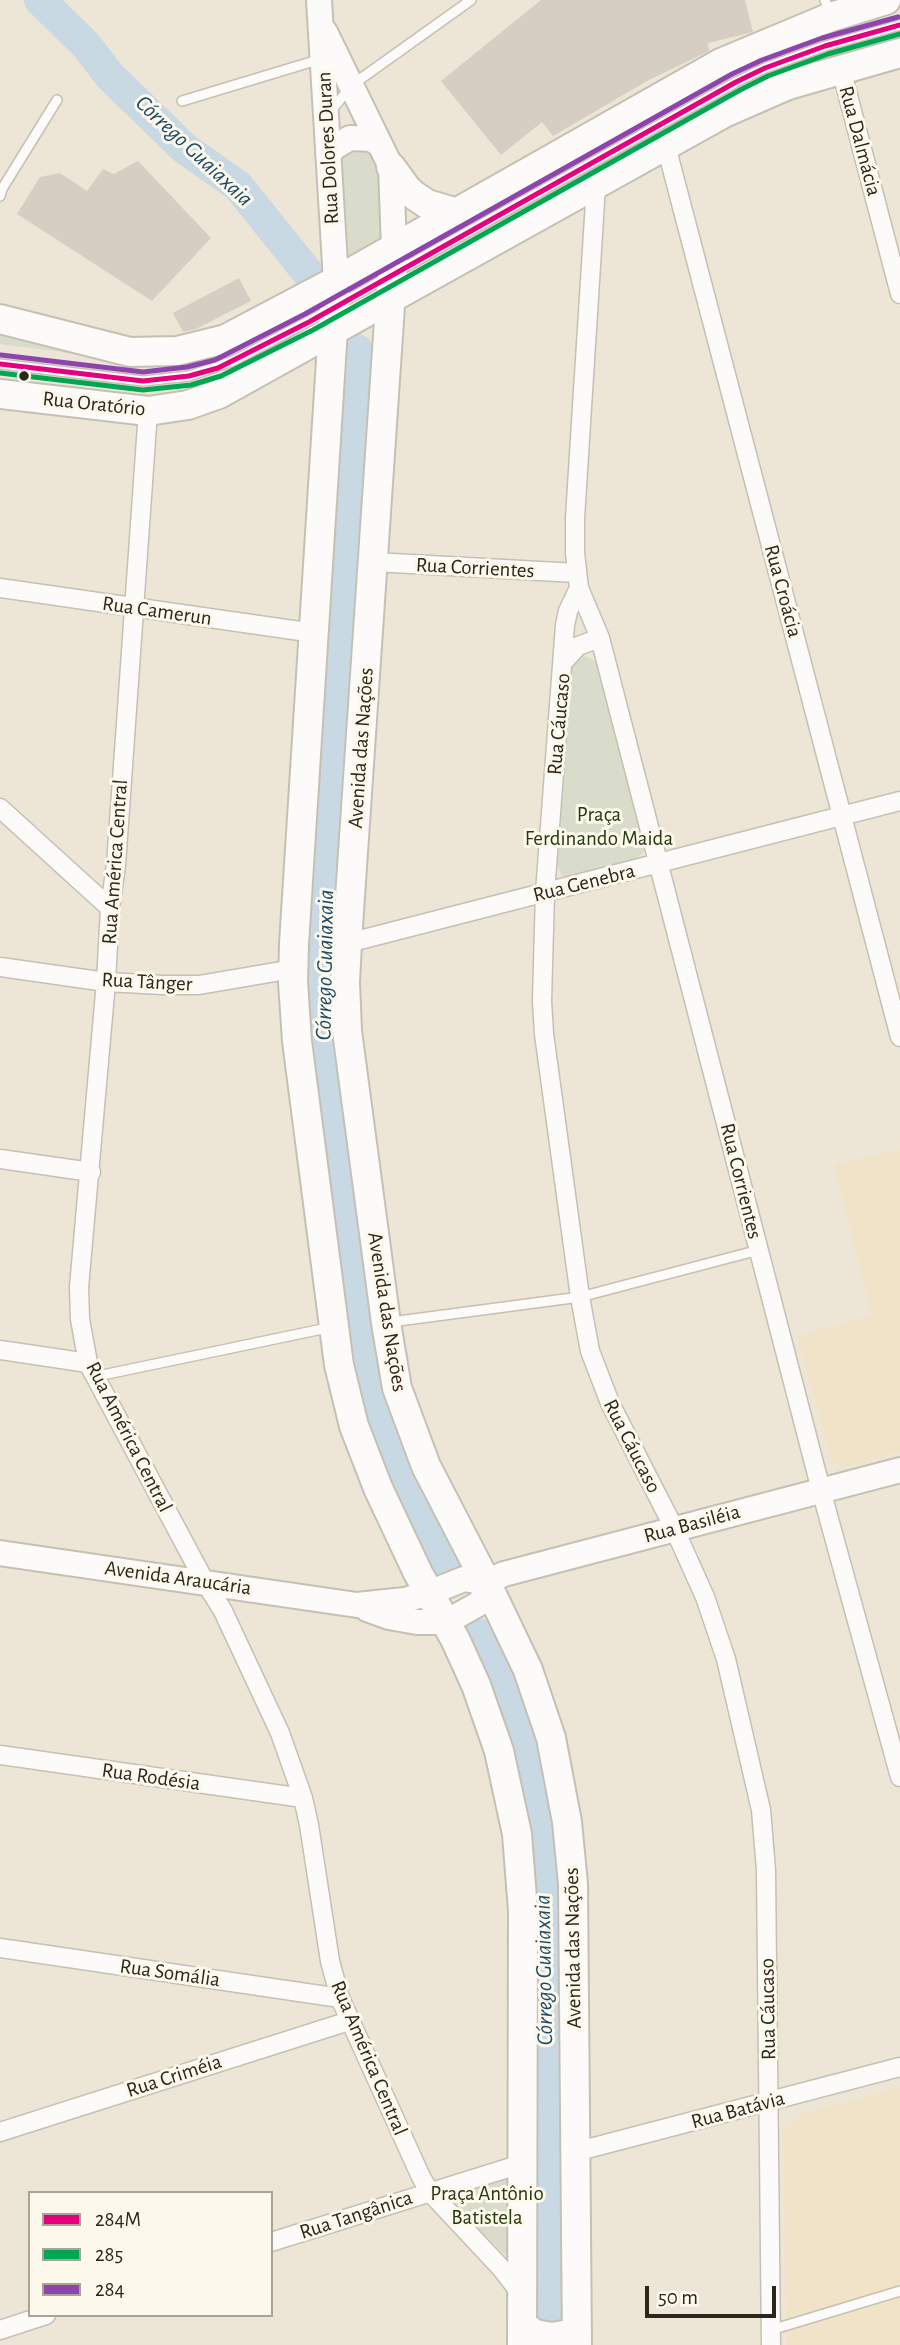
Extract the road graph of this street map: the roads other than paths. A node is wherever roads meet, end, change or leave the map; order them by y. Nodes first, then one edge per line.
1 (471, 0) edge
2 (886, 0) edge
3 (319, 7) edge
4 (828, 8) edge
5 (900, 25) edge
6 (894, 56) edge
7 (322, 58) junction
8 (841, 69) junction
9 (352, 85) junction
10 (57, 100) dead end
11 (182, 101) dead end
12 (326, 118) junction
13 (666, 146) junction
14 (328, 154) junction
15 (385, 156) junction
16 (596, 186) junction
17 (0, 196) edge
18 (454, 212) junction
19 (392, 274) junction
20 (900, 294) edge
21 (335, 307) junction
22 (0, 319) edge
23 (0, 364) edge
24 (0, 394) edge
25 (148, 411) junction
26 (374, 562) junction
27 (578, 580) junction
28 (0, 588) edge
29 (133, 607) junction
30 (314, 633) junction
31 (600, 638) junction
32 (564, 661) junction
33 (900, 801) edge
34 (0, 808) edge
35 (842, 816) junction
36 (660, 864) junction
37 (545, 894) junction
38 (110, 908) junction
39 (348, 943) junction
40 (0, 967) edge
41 (293, 969) junction
42 (106, 982) junction
43 (900, 1037) edge
44 (0, 1159) edge
45 (91, 1172) junction
46 (759, 1250) junction
47 (580, 1297) junction
48 (386, 1323) junction
49 (334, 1326) junction
50 (0, 1350) edge
51 (90, 1370) junction
52 (900, 1470) edge
53 (821, 1490) junction
54 (674, 1528) junction
55 (0, 1552) edge
56 (205, 1583) junction
57 (458, 1598) junction
58 (357, 1605) junction
59 (0, 1755) edge
60 (900, 1777) edge
61 (303, 1798) junction
62 (0, 1948) edge
63 (340, 1998) junction
64 (349, 2021) junction
65 (900, 2067) edge
66 (769, 2102) junction
67 (0, 2132) edge
68 (575, 2152) junction
69 (521, 2164) junction
70 (429, 2191) junction
71 (273, 2241) edge
72 (900, 2291) edge
73 (521, 2294) junction
74 (40, 2317) edge
75 (0, 2330) edge
76 (522, 2335) edge
77 (577, 2337) edge
78 (771, 2337) edge

1 - 9 lane
2 - 4 main road, Rua Oratório
3 - 7 main road, Rua Dolores Duran
3 - 9 main road, Rua Dolores Duran
4 - 18 main road, Rua Oratório
5 - 19 lane
6 - 8 main road, Rua Oratório
7 - 11 lane
7 - 12 main road, Rua Dolores Duran
8 - 13 main road, Rua Oratório
8 - 20 street, Rua Dalmácia
9 - 12 lane
9 - 15 main road, Rua Dolores Duran
10 - 17 lane
12 - 14 main road, Rua Dolores Duran
13 - 16 main road, Rua Oratório
13 - 35 street, Rua Croácia
14 - 15 main road
14 - 21 main road, Rua Dolores Duran
15 - 18 main road
15 - 19 main road, Rua Dolores Duran
16 - 19 main road, Rua Oratório
16 - 27 street, Rua Cáucaso
18 - 19 main road, Rua Oratório
19 - 21 main road, Rua Oratório
19 - 21 main road, Rua Oratório
19 - 26 main road, Avenida das Nações
21 - 22 main road, Rua Oratório
21 - 23 lane
21 - 25 main road, Rua Oratório
21 - 30 main road, Avenida das Nações
24 - 25 main road, Rua Oratório
25 - 29 street, Rua América Central
26 - 27 street, Rua Corrientes
26 - 39 main road, Avenida das Nações
27 - 31 street, Rua Corrientes
27 - 32 street, Rua Cáucaso
28 - 29 street, Rua Camerun
29 - 30 street, Rua Camerun
29 - 38 street, Rua América Central
30 - 41 main road, Avenida das Nações
31 - 32 street, Rua Cáucaso
31 - 36 street, Rua Corrientes
32 - 37 street, Rua Cáucaso
33 - 35 street, Rua Genebra
34 - 38 street
35 - 36 street, Rua Genebra
35 - 43 street, Rua Croácia
36 - 37 street, Rua Genebra
36 - 46 street, Rua Corrientes
37 - 39 street, Rua Genebra
37 - 47 street, Rua Cáucaso
38 - 42 street, Rua América Central
39 - 48 main road, Avenida das Nações
40 - 42 street, Rua Tânger
41 - 42 street, Rua Tânger
41 - 49 main road, Avenida das Nações
42 - 45 street, Rua América Central
44 - 45 street
45 - 51 street, Rua América Central
46 - 47 lane
46 - 53 street, Rua Corrientes
47 - 48 lane
47 - 54 street, Rua Cáucaso
48 - 57 main road, Avenida das Nações
49 - 51 lane
49 - 57 main road, Avenida das Nações
50 - 51 street
51 - 56 street, Rua América Central
52 - 53 main road, Rua Basiléia
53 - 54 main road, Rua Basiléia
53 - 60 street, Rua Corrientes
54 - 57 main road, Rua Basiléia
54 - 66 street, Rua Cáucaso
55 - 56 main road, Avenida Araucária
56 - 58 main road, Avenida Araucária
56 - 61 street, Rua América Central
57 - 58 main road, Avenida Araucária
57 - 58 main road, Avenida Araucária
57 - 68 main road, Avenida das Nações
57 - 69 main road, Avenida das Nações
59 - 61 street, Rua Rodésia
61 - 63 street, Rua América Central
62 - 63 street, Rua Somália
63 - 64 street, Rua América Central
64 - 67 street, Rua Criméia
64 - 70 street, Rua América Central
65 - 66 street, Rua Batávia
66 - 68 street, Rua Batávia
66 - 78 street, Rua Cáucaso
68 - 77 main road, Avenida das Nações
69 - 70 street, Rua Tangânica
69 - 73 main road, Avenida das Nações
70 - 71 street, Rua Tangânica
70 - 73 street, Rua América Central
72 - 78 lane
73 - 76 main road, Avenida das Nações
74 - 75 street
76 - 77 main road

